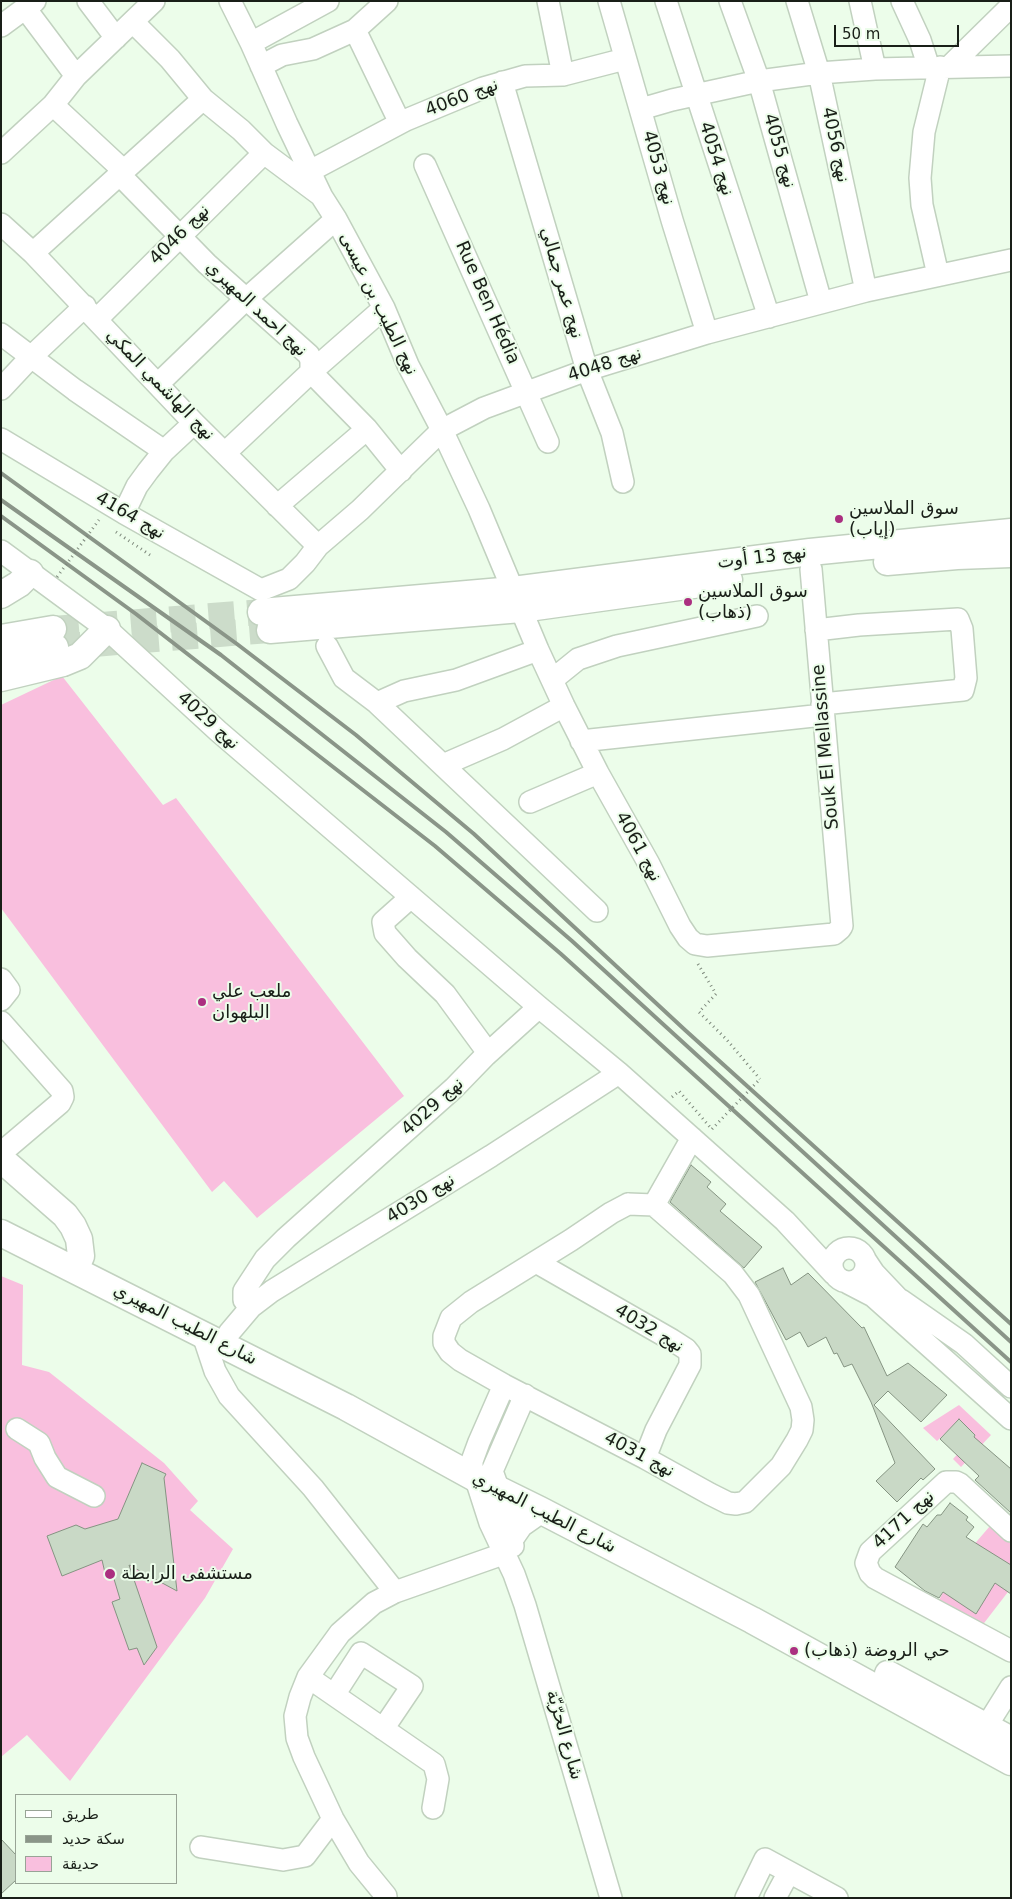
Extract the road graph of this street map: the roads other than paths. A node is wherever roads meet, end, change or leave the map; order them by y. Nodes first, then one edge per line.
1 (88, 1) edge
2 (154, 1) edge
3 (230, 1) edge
4 (328, 1) edge
5 (387, 1) edge
6 (548, 1) edge
7 (609, 1) edge
8 (666, 1) edge
9 (730, 1) edge
10 (797, 1) edge
11 (860, 1) edge
12 (902, 1) edge
13 (30, 5) edge
14 (1011, 6) edge
15 (133, 22) junction
16 (1, 26) edge
17 (355, 30) junction
18 (116, 38) junction
19 (251, 43) junction
20 (624, 59) junction
21 (261, 66) junction
22 (1011, 66) edge
23 (939, 67) junction
24 (875, 69) junction
25 (819, 73) junction
26 (563, 75) junction
27 (76, 76) junction
28 (759, 81) junction
29 (502, 82) junction
30 (696, 96) junction
31 (203, 99) junction
32 (53, 105) junction
33 (641, 109) junction
34 (400, 123) junction
35 (1, 152) edge
36 (264, 153) junction
37 (425, 165) dead end
38 (310, 171) junction
39 (122, 173) junction
40 (322, 197) junction
41 (336, 218) junction
42 (1, 224) edge
43 (179, 236) junction
44 (33, 253) junction
45 (1011, 253) edge
46 (1011, 260) edge
47 (938, 275) junction
48 (866, 291) junction
49 (245, 300) junction
50 (821, 302) junction
51 (384, 308) junction
52 (91, 312) junction
53 (769, 317) junction
54 (708, 333) junction
55 (1, 334) edge
56 (31, 357) junction
57 (586, 370) junction
58 (311, 372) junction
59 (158, 384) junction
60 (1, 389) edge
61 (526, 392) junction
62 (194, 423) junction
63 (367, 429) junction
64 (442, 430) junction
65 (1, 439) edge
66 (548, 442) dead end
67 (164, 451) junction
68 (225, 453) junction
69 (401, 471) junction
70 (623, 482) dead end
71 (277, 506) junction
72 (119, 522) junction
73 (1011, 532) edge
74 (318, 546) junction
75 (1, 551) edge
76 (1011, 554) edge
77 (811, 569) junction
78 (30, 573) junction
79 (1, 595) edge
80 (517, 599) junction
81 (264, 611) junction
82 (757, 616) dead end
83 (107, 629) junction
84 (816, 630) junction
85 (1, 638) edge
86 (327, 646) dead end
87 (538, 650) junction
88 (1, 656) edge
89 (1, 678) edge
90 (552, 680) junction
91 (377, 703) junction
92 (564, 706) junction
93 (822, 710) junction
94 (581, 741) junction
95 (443, 765) junction
96 (598, 773) junction
97 (530, 802) dead end
98 (411, 897) junction
99 (597, 912) dead end
100 (696, 944) joint
101 (1, 979) edge
102 (1, 1000) edge
103 (539, 1007) junction
104 (1, 1022) edge
105 (486, 1055) junction
106 (619, 1073) junction
107 (692, 1138) junction
108 (1, 1153) edge
109 (1, 1159) edge
110 (654, 1205) junction
111 (1, 1213) edge
112 (785, 1221) junction
113 (1, 1233) edge
114 (859, 1254) junction
115 (536, 1262) junction
116 (78, 1263) junction
117 (841, 1279) junction
118 (873, 1296) junction
119 (894, 1296) junction
120 (250, 1308) junction
121 (229, 1333) junction
122 (203, 1334) junction
123 (504, 1385) junction
124 (1011, 1387) edge
125 (525, 1394) junction
126 (1011, 1408) edge
127 (1011, 1419) edge
128 (17, 1429) dead end
129 (1011, 1436) edge
130 (644, 1458) junction
131 (484, 1475) junction
132 (94, 1496) dead end
133 (540, 1510) junction
134 (1011, 1531) edge
135 (507, 1546) junction
136 (395, 1592) junction
137 (1011, 1651) edge
138 (308, 1677) junction
139 (1011, 1688) edge
140 (334, 1694) junction
141 (986, 1727) junction
142 (384, 1729) junction
143 (1011, 1740) edge
144 (1011, 1762) edge
145 (433, 1808) dead end
146 (333, 1819) junction
147 (201, 1848) dead end
148 (789, 1872) junction
149 (386, 1896) dead end
150 (611, 1898) edge
151 (746, 1898) edge
152 (775, 1898) edge
153 (837, 1898) edge

1 - 18 street
2 - 15 street
3 - 19 street, نهج الطيب بن عيسى
4 - 19 street
5 - 17 street
6 - 26 street
7 - 20 street, نهج 4053
8 - 30 street, نهج 4054
9 - 28 street, نهج 4055
10 - 25 street, نهج 4056
11 - 24 street
12 - 23 street
13 - 16 street
13 - 27 street
14 - 23 street
15 - 18 street
15 - 31 street
17 - 21 street
17 - 34 street
18 - 27 street
19 - 21 street, نهج الطيب بن عيسى
20 - 26 street, نهج 4060
20 - 33 street, نهج 4053
21 - 38 street, نهج الطيب بن عيسى
22 - 23 street
23 - 24 street
23 - 47 street
24 - 25 street
25 - 28 street
25 - 48 street, نهج 4056
26 - 29 street, نهج 4060
27 - 32 street
28 - 30 street
28 - 50 street, نهج 4055
29 - 34 street, نهج 4060
29 - 57 street, نهج عمر جمالي
30 - 33 street
30 - 53 street, نهج 4054
31 - 36 street
31 - 39 street
32 - 35 street
32 - 39 street, نهج احمد المهيري
33 - 54 street, نهج 4053
34 - 38 street, نهج 4060
36 - 40 street
36 - 43 street, نهج 4046
37 - 61 street, Rue Ben Hédia
38 - 40 street, نهج الطيب بن عيسى
39 - 43 street, نهج احمد المهيري
39 - 44 street
40 - 41 street, نهج الطيب بن عيسى
41 - 49 street
41 - 51 street, نهج الطيب بن عيسى
42 - 44 street, نهج الهاشمي المكي
43 - 49 street, نهج احمد المهيري
43 - 52 street, نهج 4046
44 - 52 street, نهج الهاشمي المكي
45 - 46 street
46 - 47 street, نهج 4048
47 - 48 street, نهج 4048
48 - 50 street, نهج 4048
49 - 58 street, نهج احمد المهيري
49 - 59 street
50 - 53 street, نهج 4048
51 - 58 street
51 - 64 street, نهج الطيب بن عيسى
52 - 56 street, نهج 4046
52 - 59 street, نهج الهاشمي المكي
53 - 54 street, نهج 4048
54 - 57 street, نهج 4048
55 - 56 street
56 - 60 street, نهج 4046
56 - 67 street
57 - 61 street, نهج 4048
57 - 70 street, نهج عمر جمالي
58 - 63 street, نهج احمد المهيري
58 - 68 street
59 - 62 street, نهج الهاشمي المكي
61 - 64 street, نهج 4048
61 - 66 street, Rue Ben Hédia
62 - 67 street
62 - 68 street, نهج الهاشمي المكي
63 - 69 street, نهج احمد المهيري
63 - 71 street
64 - 69 street, نهج 4048
64 - 80 street, نهج الطيب بن عيسى
65 - 72 street, نهج 4164
67 - 72 street
68 - 71 street, نهج الهاشمي المكي
69 - 74 street, نهج 4048
71 - 74 street, نهج الهاشمي المكي
72 - 81 street, نهج 4164
73 - 80 main road, نهج 13 أوت
74 - 81 street, نهج 4048
75 - 78 street, نهج 4029
76 - 77 main road, نهج 13 أوت
77 - 80 main road, نهج 13 أوت
77 - 84 street, Souk El Mellassine
78 - 79 main road
78 - 83 street, نهج 4029
80 - 81 main road
80 - 87 street, نهج 4061
82 - 90 street
83 - 89 main road
83 - 98 street, نهج 4029
84 - 93 street, Souk El Mellassine
84 - 93 street
85 - 88 main road
86 - 91 street
87 - 90 street, نهج 4061
87 - 91 street
90 - 92 street, نهج 4061
91 - 95 street
92 - 94 street, نهج 4061
92 - 95 street
93 - 94 street
93 - 100 street, Souk El Mellassine
94 - 96 street, نهج 4061
95 - 99 street
96 - 97 street
96 - 100 street, نهج 4061
98 - 103 street, نهج 4029
98 - 105 street
101 - 102 street
103 - 105 street
103 - 106 street, نهج 4029
104 - 108 street
105 - 120 street, نهج 4029
106 - 107 street, نهج 4029
106 - 120 street, نهج 4030
107 - 110 street
107 - 112 street, نهج 4029
109 - 116 main road
110 - 115 street, نهج 4031
110 - 130 street, نهج 4031
111 - 116 main road
112 - 114 street
112 - 117 street
113 - 116 main road
114 - 117 street
114 - 117 street
114 - 119 street
115 - 123 street, نهج 4031
115 - 130 street, نهج 4032
116 - 121 main road, شارع الطيب المهيري
116 - 122 main road, شارع الطيب المهيري
117 - 118 street
118 - 127 street
118 - 129 street
119 - 124 street
119 - 126 street
120 - 121 street, نهج 4030
121 - 131 main road, شارع الطيب المهيري
122 - 131 main road, شارع الطيب المهيري
122 - 136 street
123 - 125 street, نهج 4031
123 - 131 street
125 - 130 street, نهج 4031
125 - 131 street
128 - 132 street
131 - 133 main road, شارع الطيب المهيري
131 - 135 street, شارع الحرّيّة
131 - 141 main road, شارع الطيب المهيري
133 - 135 main road
133 - 144 main road, شارع الطيب المهيري
134 - 137 street, نهج 4171
135 - 136 street
135 - 150 street, شارع الحرّيّة
136 - 138 street
138 - 140 street
138 - 146 street
139 - 141 street
140 - 142 street
140 - 142 street
141 - 143 main road, شارع الطيب المهيري
142 - 145 street
146 - 147 street
146 - 149 street
148 - 151 street
148 - 152 street
148 - 153 street

